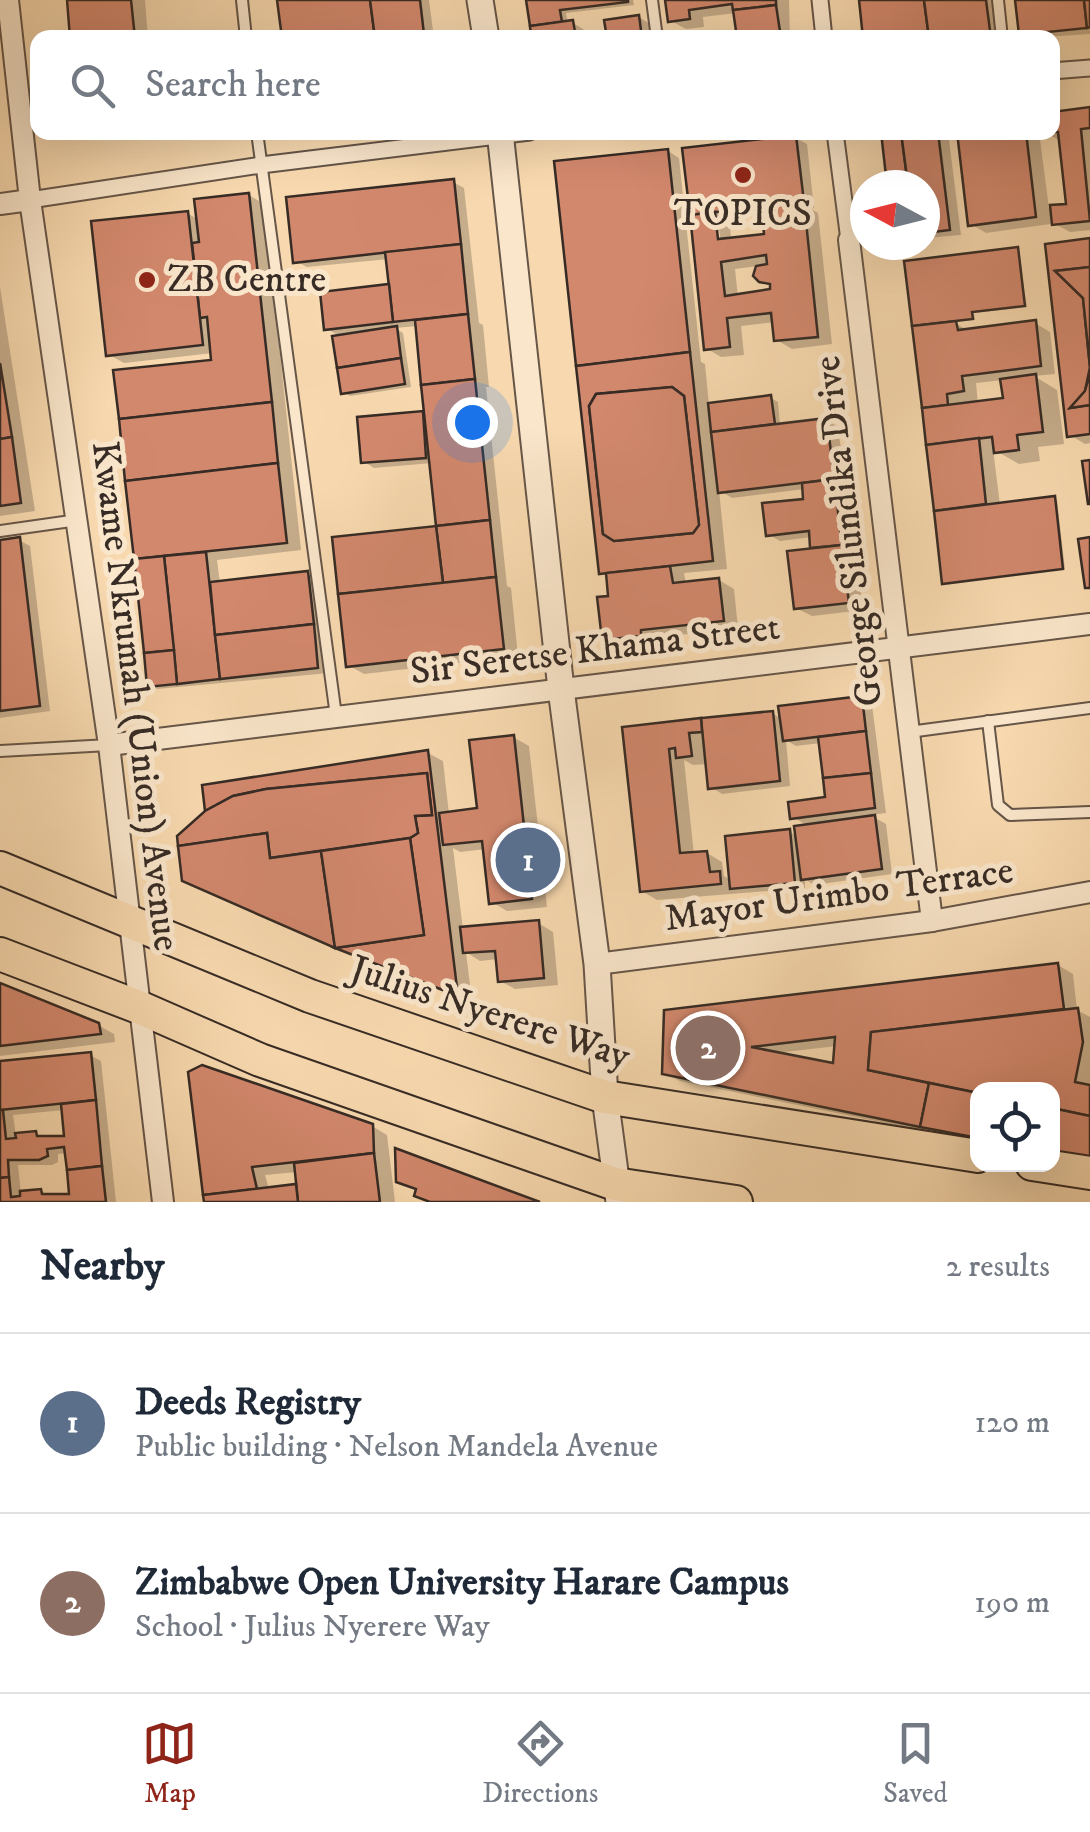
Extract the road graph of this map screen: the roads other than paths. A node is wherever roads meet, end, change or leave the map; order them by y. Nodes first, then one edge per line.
1 (8, 0) edge
2 (242, 0) edge
3 (480, 0) edge
4 (652, 0) edge
5 (820, 0) edge
6 (998, 0) edge
7 (245, 30) edge
8 (485, 30) edge
9 (656, 30) edge
10 (823, 30) edge
11 (1001, 30) edge
12 (1090, 68) edge
13 (1060, 70) edge
14 (258, 140) edge
15 (454, 140) edge
16 (501, 140) edge
17 (836, 140) edge
18 (261, 165) junction
19 (30, 200) junction
20 (0, 204) edge
21 (850, 240) edge
22 (852, 260) edge
23 (78, 520) junction
24 (0, 531) edge
25 (1090, 624) edge
26 (898, 648) junction
27 (562, 689) junction
28 (1086, 709) edge
29 (336, 717) junction
30 (988, 721) junction
31 (1090, 722) edge
32 (908, 732) junction
33 (109, 745) junction
34 (0, 751) edge
35 (1090, 812) edge
36 (0, 868) edge
37 (1090, 892) edge
38 (128, 920) junction
39 (932, 921) junction
40 (0, 954) edge
41 (597, 964) junction
42 (141, 1008) junction
43 (604, 1097) junction
44 (970, 1155) edge
45 (1060, 1168) edge
46 (1090, 1173) edge
47 (617, 1193) edge
48 (163, 1202) edge
49 (736, 1202) edge

1 - 19 street, Kwame Nkrumah (Union) Avenue
2 - 7 lane
3 - 8 street
4 - 9 lane
5 - 10 street
6 - 11 lane
12 - 13 street
14 - 18 lane
15 - 18 street
16 - 27 street
17 - 21 street, George Silundika Drive
18 - 19 street
18 - 29 lane
19 - 20 street
19 - 23 street, Kwame Nkrumah (Union) Avenue
22 - 26 street, George Silundika Drive
23 - 24 lane
23 - 33 street, Kwame Nkrumah (Union) Avenue
25 - 26 street, Sir Seretse Khama Street
26 - 27 street, Sir Seretse Khama Street
26 - 32 street, George Silundika Drive
27 - 29 street, Sir Seretse Khama Street
27 - 41 street
28 - 30 lane
28 - 31 lane
29 - 33 street, Sir Seretse Khama Street
30 - 32 lane
30 - 35 lane
32 - 39 street, George Silundika Drive
33 - 34 lane
33 - 38 street, Kwame Nkrumah (Union) Avenue
36 - 38 main road, Julius Nyerere Way
37 - 39 street, Mayor Urimbo Terrace
38 - 42 street, Kwame Nkrumah (Union) Avenue
38 - 43 main road, Julius Nyerere Way
39 - 41 street, Mayor Urimbo Terrace
40 - 42 main road
41 - 43 street
42 - 47 main road
42 - 48 street, Kwame Nkrumah (Union) Avenue
43 - 44 main road, Julius Nyerere Way
43 - 47 street
45 - 46 main road
47 - 49 main road

